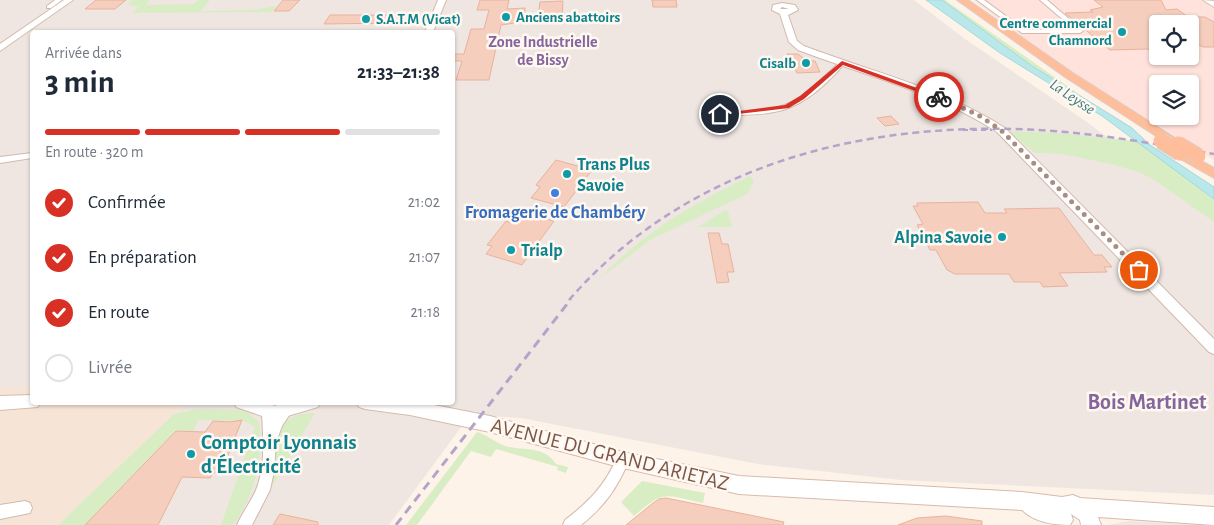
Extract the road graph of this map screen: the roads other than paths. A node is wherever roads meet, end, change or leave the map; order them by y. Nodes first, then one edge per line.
1 (59, 0) edge
2 (69, 0) edge
3 (433, 0) edge
4 (442, 0) edge
5 (952, 0) edge
6 (962, 0) edge
7 (980, 0) edge
8 (1044, 0) edge
9 (1207, 0) edge
10 (1214, 4) edge
11 (781, 6) edge
12 (49, 7) dead end
13 (422, 30) edge
14 (431, 30) edge
15 (999, 31) junction
16 (0, 48) edge
17 (842, 63) junction
18 (720, 114) dead end
19 (1161, 141) joint
20 (1179, 148) junction
21 (30, 156) edge
22 (0, 160) edge
23 (1214, 166) edge
24 (1214, 174) edge
25 (1214, 348) edge
26 (30, 402) edge
27 (0, 403) edge
28 (252, 405) edge
29 (388, 405) edge
30 (290, 408) edge
31 (266, 409) edge
32 (270, 441) junction
33 (624, 460) junction
34 (25, 508) dead end
35 (1111, 510) junction
36 (0, 512) edge
37 (1068, 514) edge
38 (1214, 516) edge
39 (1091, 524) edge
40 (244, 525) edge
41 (570, 525) edge

1 - 12 street
2 - 16 main road
3 - 13 main road
4 - 14 main road
5 - 15 highway
6 - 15 highway
7 - 8 street
9 - 10 main road
11 - 17 street
15 - 19 highway
15 - 20 highway
17 - 18 street
17 - 25 street
19 - 20 highway, bridge
20 - 23 highway, bridge
20 - 24 highway
21 - 22 street
26 - 27 main road
28 - 31 main road
29 - 33 main road, AVENUE DU GRAND ARIETAZ
30 - 31 main road
30 - 32 street
31 - 32 street
32 - 40 street
33 - 37 main road, AVENUE DU GRAND ARIETAZ
33 - 41 street
34 - 36 street
35 - 37 main road, AVENUE DU GRAND ARIETAZ
35 - 38 main road, AVENUE DU GRAND ARIETAZ
35 - 39 main road
37 - 39 main road

